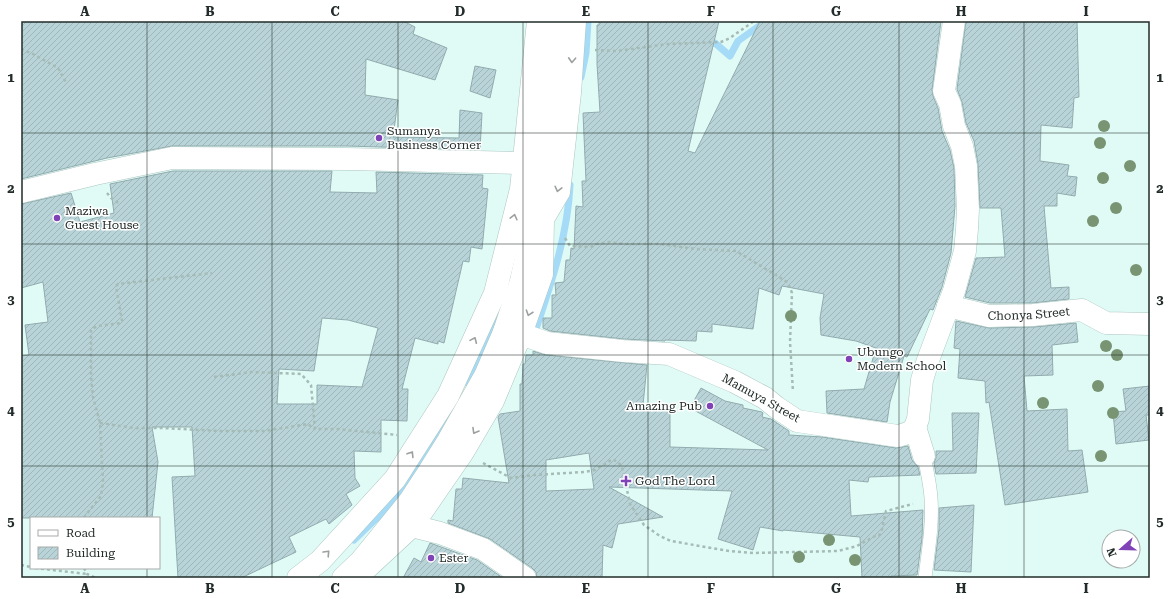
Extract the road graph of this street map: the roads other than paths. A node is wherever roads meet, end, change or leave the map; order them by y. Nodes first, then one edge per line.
1 (538, 21) edge
2 (559, 21) edge
3 (575, 21) edge
4 (954, 21) edge
5 (523, 163) junction
6 (21, 192) edge
7 (948, 306) junction
8 (1150, 324) edge
9 (513, 333) junction
10 (915, 427) junction
11 (924, 456) joint
12 (412, 526) junction
13 (298, 578) edge
14 (343, 578) edge
15 (355, 578) edge
16 (525, 578) edge
17 (925, 578) edge

1 - 5 street
2 - 9 street
3 -> 9 street
4 - 7 street
5 - 6 street
13 -> 5 street
7 - 8 street, Chonya Street
7 - 10 street
9 - 10 street, Mamuya Street
9 -> 12 street
9 - 14 street
10 - 11 street
11 - 17 lane
12 - 15 street
12 - 16 street

